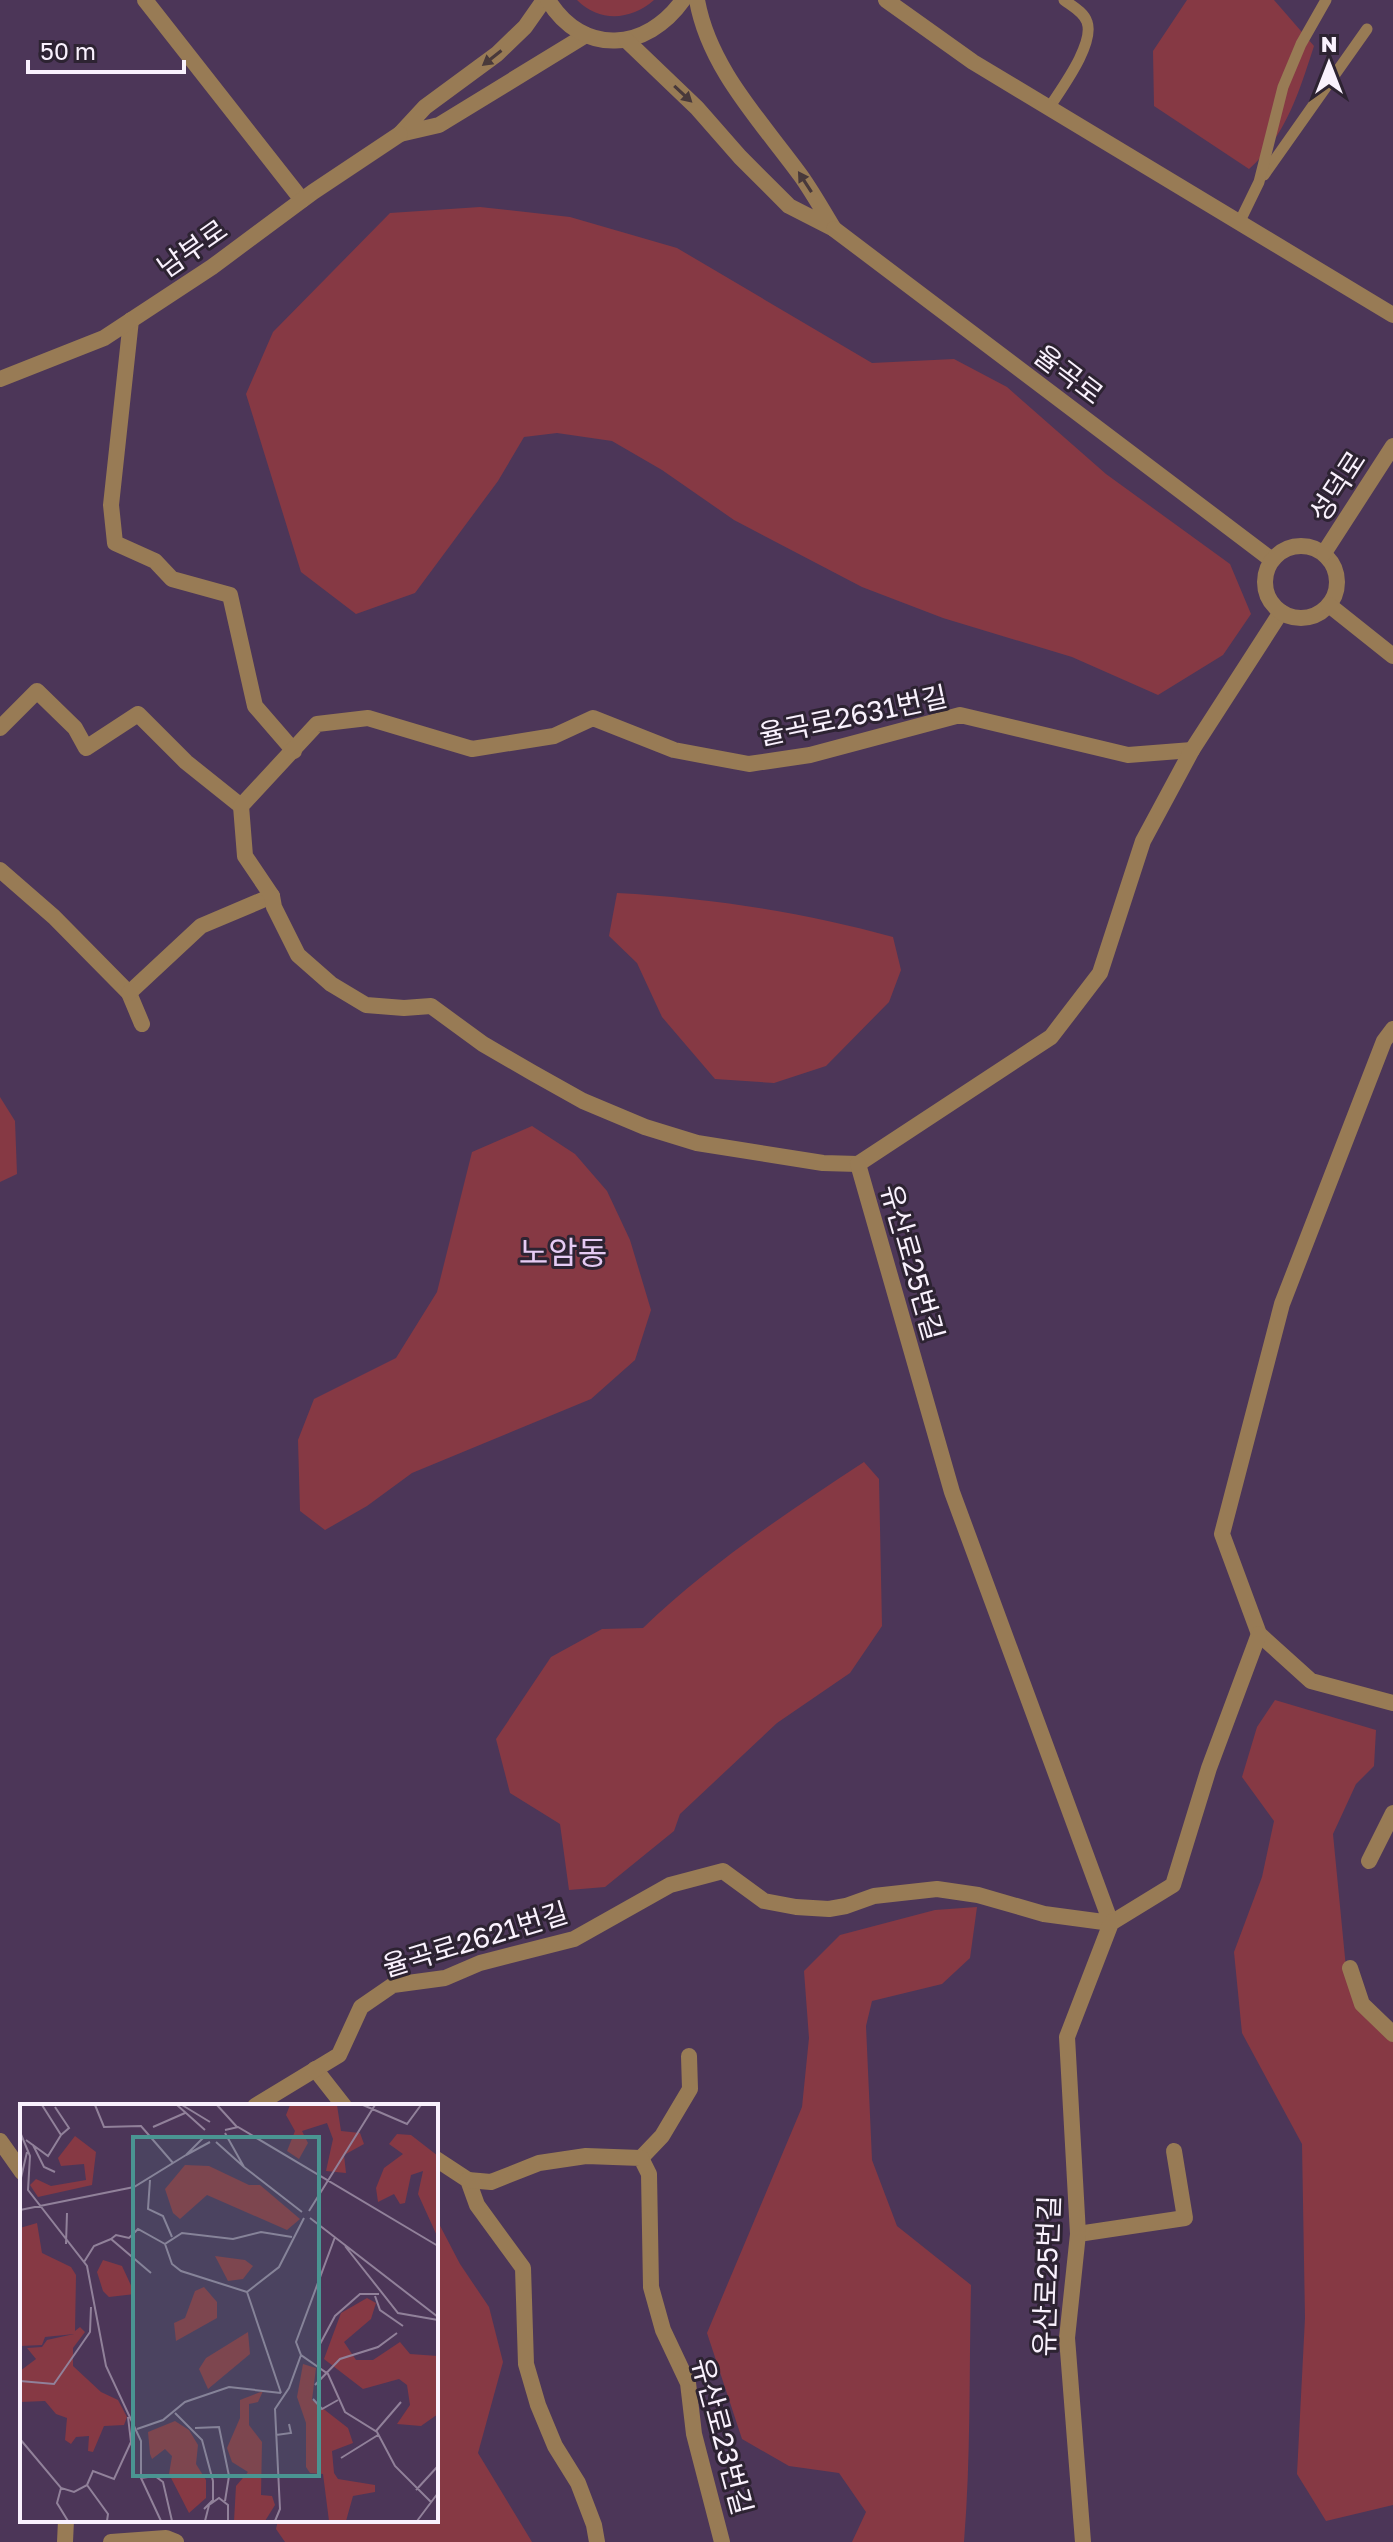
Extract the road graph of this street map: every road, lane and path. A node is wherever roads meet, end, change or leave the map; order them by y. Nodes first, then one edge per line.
1 (145, 0) edge
2 (546, 0) edge
3 (683, 0) edge
4 (697, 0) edge
5 (886, 0) edge
6 (1064, 0) edge
7 (1326, 0) edge
8 (1367, 29) dead end
9 (586, 35) junction
10 (626, 40) junction
11 (1049, 108) junction
12 (400, 134) junction
13 (1259, 182) junction
14 (302, 200) junction
15 (1239, 223) junction
16 (834, 229) junction
17 (1393, 315) edge
18 (131, 320) junction
19 (0, 379) edge
20 (1393, 446) edge
21 (1324, 553) junction
22 (1272, 560) junction
23 (1329, 605) junction
24 (1281, 612) junction
25 (1393, 656) edge
26 (0, 728) edge
27 (1192, 750) junction
28 (294, 751) junction
29 (241, 806) junction
30 (0, 870) edge
31 (272, 896) junction
32 (129, 993) junction
33 (142, 1024) dead end
34 (1393, 1029) edge
35 (858, 1164) junction
36 (1259, 1634) junction
37 (1393, 1703) edge
38 (1393, 1813) edge
39 (1369, 1861) dead end
40 (1111, 1923) junction
41 (1350, 1968) dead end
42 (1393, 2034) edge
43 (689, 2056) dead end
44 (315, 2069) junction
45 (258, 2104) edge
46 (342, 2104) edge
47 (0, 2141) edge
48 (1174, 2151) dead end
49 (641, 2158) junction
50 (438, 2160) edge
51 (20, 2169) edge
52 (468, 2180) junction
53 (1078, 2234) junction
54 (66, 2522) edge
55 (65, 2542) edge
56 (111, 2542) edge
57 (176, 2542) edge
58 (597, 2542) edge
59 (722, 2542) edge
60 (1083, 2542) edge

1 - 14 street
2 - 9 street
2 -> 12 street
3 - 10 street
16 -> 4 street
5 - 11 street
6 - 11 lane
7 - 13 lane
8 - 13 lane
9 - 10 street
9 - 12 street
10 -> 16 street
11 - 15 street
12 - 14 street, 남부로
13 - 15 lane
14 - 18 street, 남부로
15 - 17 street
16 - 22 street, 율곡로
18 - 19 street, 남부로
18 - 28 street
20 - 21 street, 성덕로
21 - 22 street
21 - 23 street
22 - 24 street
23 - 24 street
23 - 25 street
24 - 27 street
26 - 29 street
27 - 28 street, 율곡로2631번길
27 - 35 street
28 - 29 street, 율곡로2631번길
29 - 31 street
30 - 32 street
31 - 32 street
31 - 35 street, 유산로25번길
32 - 33 street
34 - 36 street
35 - 40 street, 유산로25번길
36 - 37 street
36 - 40 street
38 - 39 street
40 - 44 street, 율곡로2621번길
40 - 53 street, 유산로25번길
41 - 42 street
43 - 49 street
44 - 45 street, 율곡로2621번길
44 - 46 street
47 - 51 street
48 - 53 street
49 - 52 street
49 - 59 street, 유산로23번길
50 - 52 street
52 - 58 street
53 - 60 street, 유산로25번길
54 - 55 street
56 - 57 street

